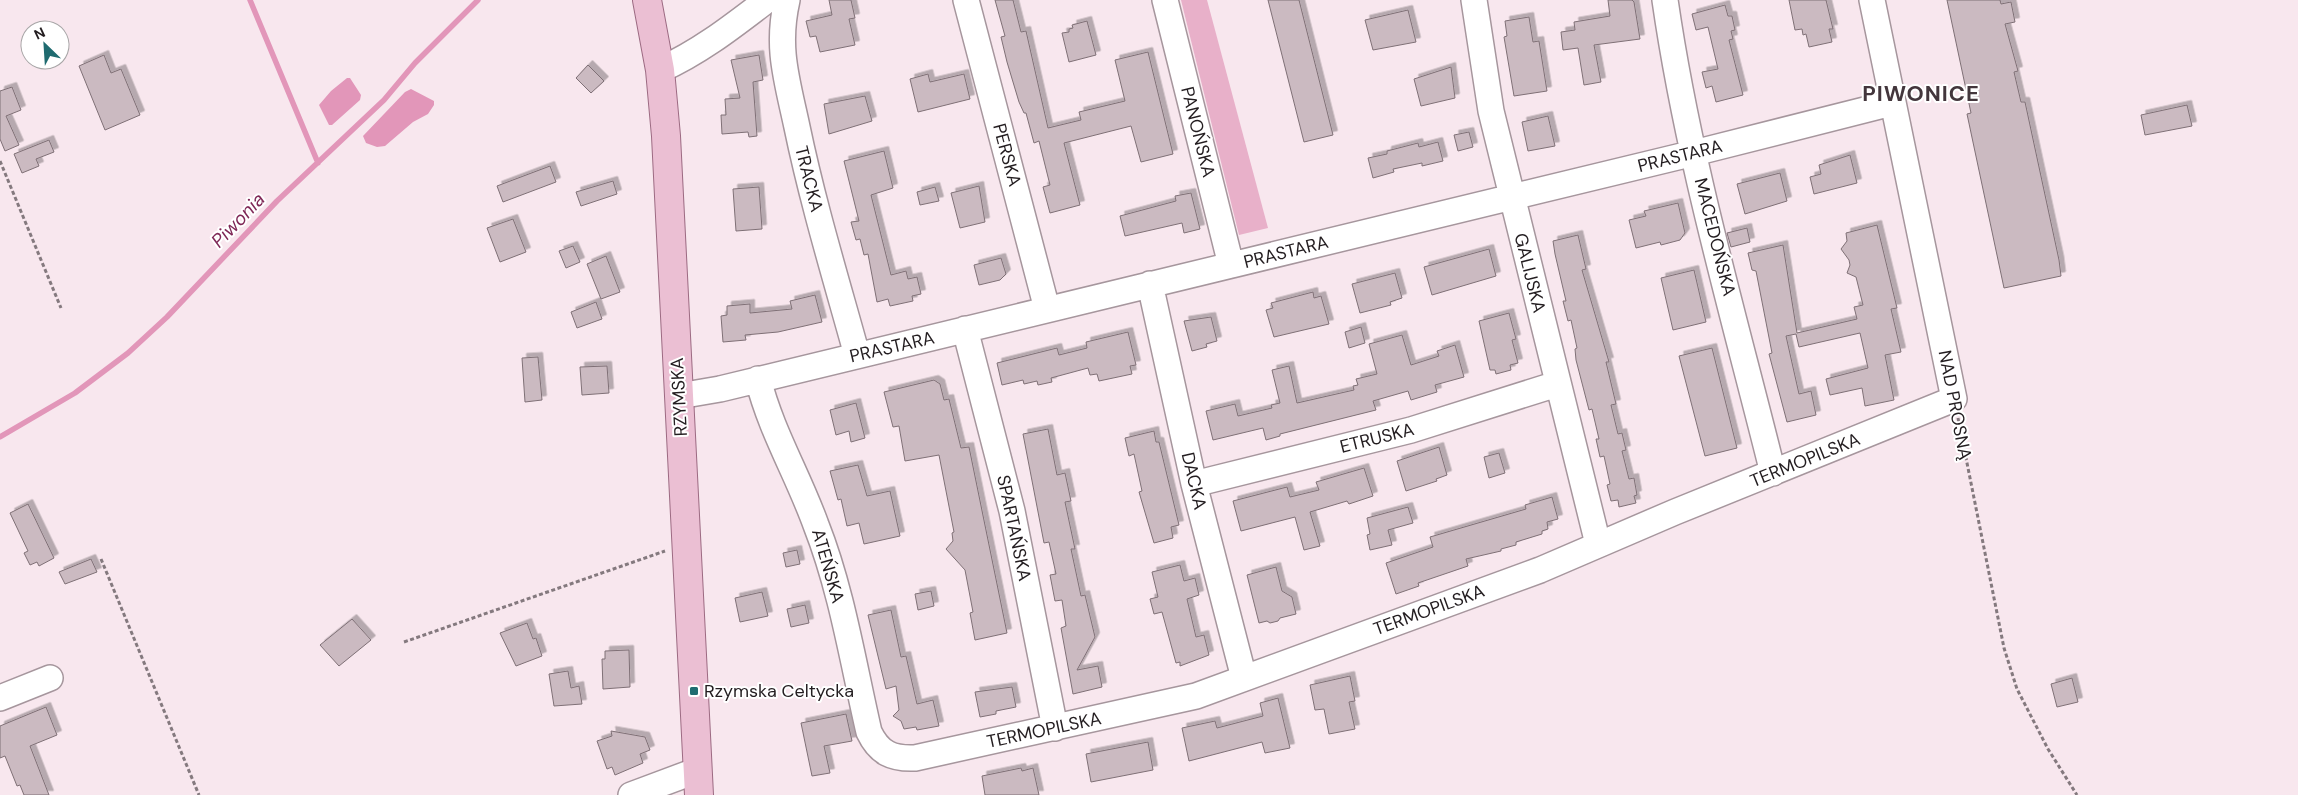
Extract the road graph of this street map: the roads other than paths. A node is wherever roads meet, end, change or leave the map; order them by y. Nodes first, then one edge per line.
1 (647, 0) edge
2 (767, 0) edge
3 (787, 0) edge
4 (966, 0) edge
5 (1164, 0) edge
6 (1474, 0) edge
7 (1665, 0) edge
8 (1872, 0) edge
9 (660, 70) junction
10 (1892, 103) junction
11 (1694, 153) junction
12 (1512, 197) junction
13 (1231, 265) junction
14 (1150, 284) junction
15 (1047, 309) junction
16 (965, 329) junction
17 (857, 355) junction
18 (758, 379) junction
19 (1558, 384) junction
20 (679, 396) junction
21 (1954, 399) joint
22 (1773, 473) junction
23 (1194, 484) junction
24 (1598, 544) junction
25 (50, 678) dead end
26 (1244, 678) junction
27 (0, 698) edge
28 (1055, 728) junction
29 (886, 755) joint
30 (699, 782) edge
31 (631, 795) edge

1 - 9 main road, RZYMSKA
2 - 9 street
3 - 17 street, TRACKA
4 - 15 street, PERSKA
5 - 13 street, PANOŃSKA
6 - 12 street, GALIJSKA
7 - 11 street, MACEDOŃSKA
8 - 10 street, NAD PROSNĄ
9 - 20 main road, RZYMSKA
10 - 11 street, PRASTARA
10 - 21 street, NAD PROSNĄ
11 - 12 street, PRASTARA
11 - 22 street, MACEDOŃSKA
12 - 13 street, PRASTARA
12 - 19 street, GALIJSKA
13 - 14 street, PRASTARA
14 - 15 street, PRASTARA
14 - 23 street, DACKA
15 - 16 street, PRASTARA
16 - 17 street, PRASTARA
16 - 28 street, SPARTAŃSKA
17 - 18 street, PRASTARA
18 - 20 street, PRASTARA
18 - 29 street, ATEŃSKA
19 - 23 street, ETRUSKA
19 - 24 street, GALIJSKA
20 - 30 main road, RZYMSKA
21 - 22 street, TERMOPILSKA
22 - 24 street, TERMOPILSKA
23 - 26 street, DACKA
24 - 26 street, TERMOPILSKA
25 - 27 street
26 - 28 street, TERMOPILSKA
28 - 29 street, TERMOPILSKA
30 - 31 street

